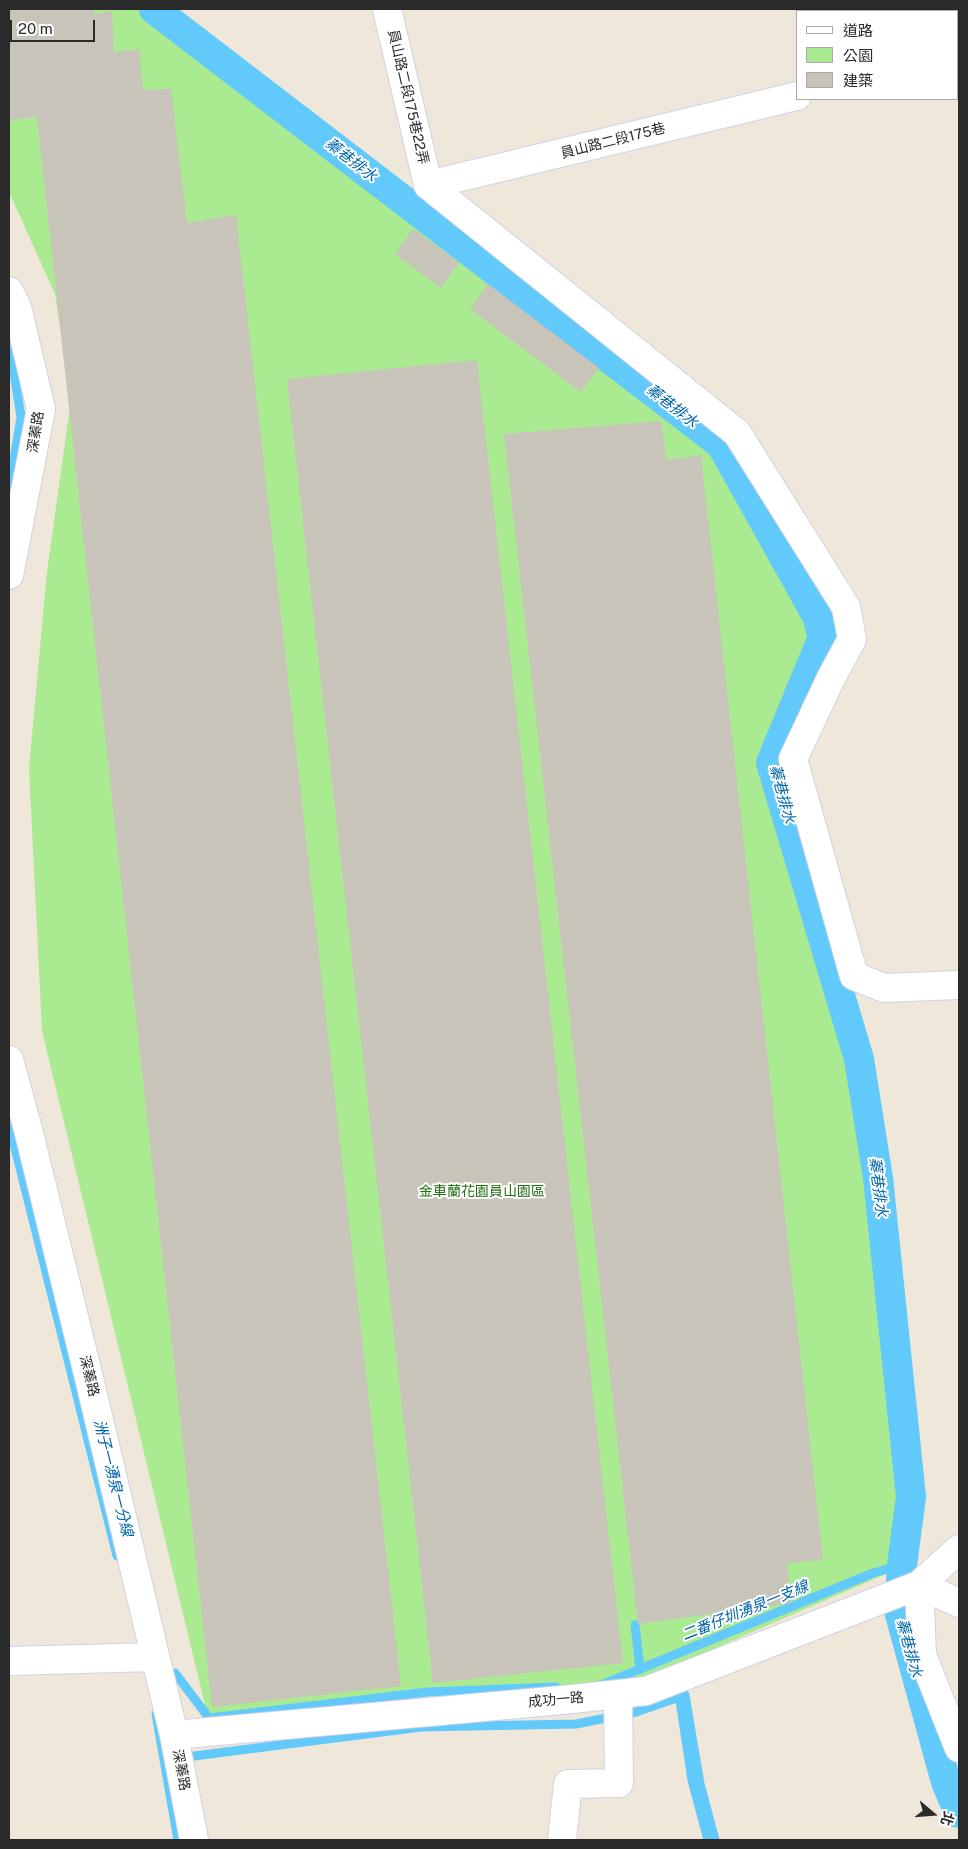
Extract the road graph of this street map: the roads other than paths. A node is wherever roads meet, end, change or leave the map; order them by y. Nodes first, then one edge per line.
1 (387, 9) edge
2 (796, 96) edge
3 (428, 186) junction
4 (9, 291) edge
5 (9, 575) edge
6 (959, 985) edge
7 (9, 1060) edge
8 (18, 1129) edge
9 (959, 1549) edge
10 (908, 1589) junction
11 (959, 1603) edge
12 (156, 1657) junction
13 (9, 1661) edge
14 (618, 1694) junction
15 (174, 1735) junction
16 (959, 1748) edge
17 (194, 1840) edge
18 (562, 1840) edge

1 - 3 street, 員山路二段175巷22弄
2 - 3 street, 員山路二段175巷
3 - 6 street
4 - 5 street, 深蓁路
7 - 8 street, 深蓁路
8 - 12 street, 深蓁路
9 - 10 street, 成功一路
10 - 11 street
10 - 14 street, 成功一路
10 - 16 street
12 - 13 street
12 - 15 street, 深蓁路
14 - 15 street, 成功一路
14 - 18 street
15 - 17 street, 深蓁路

